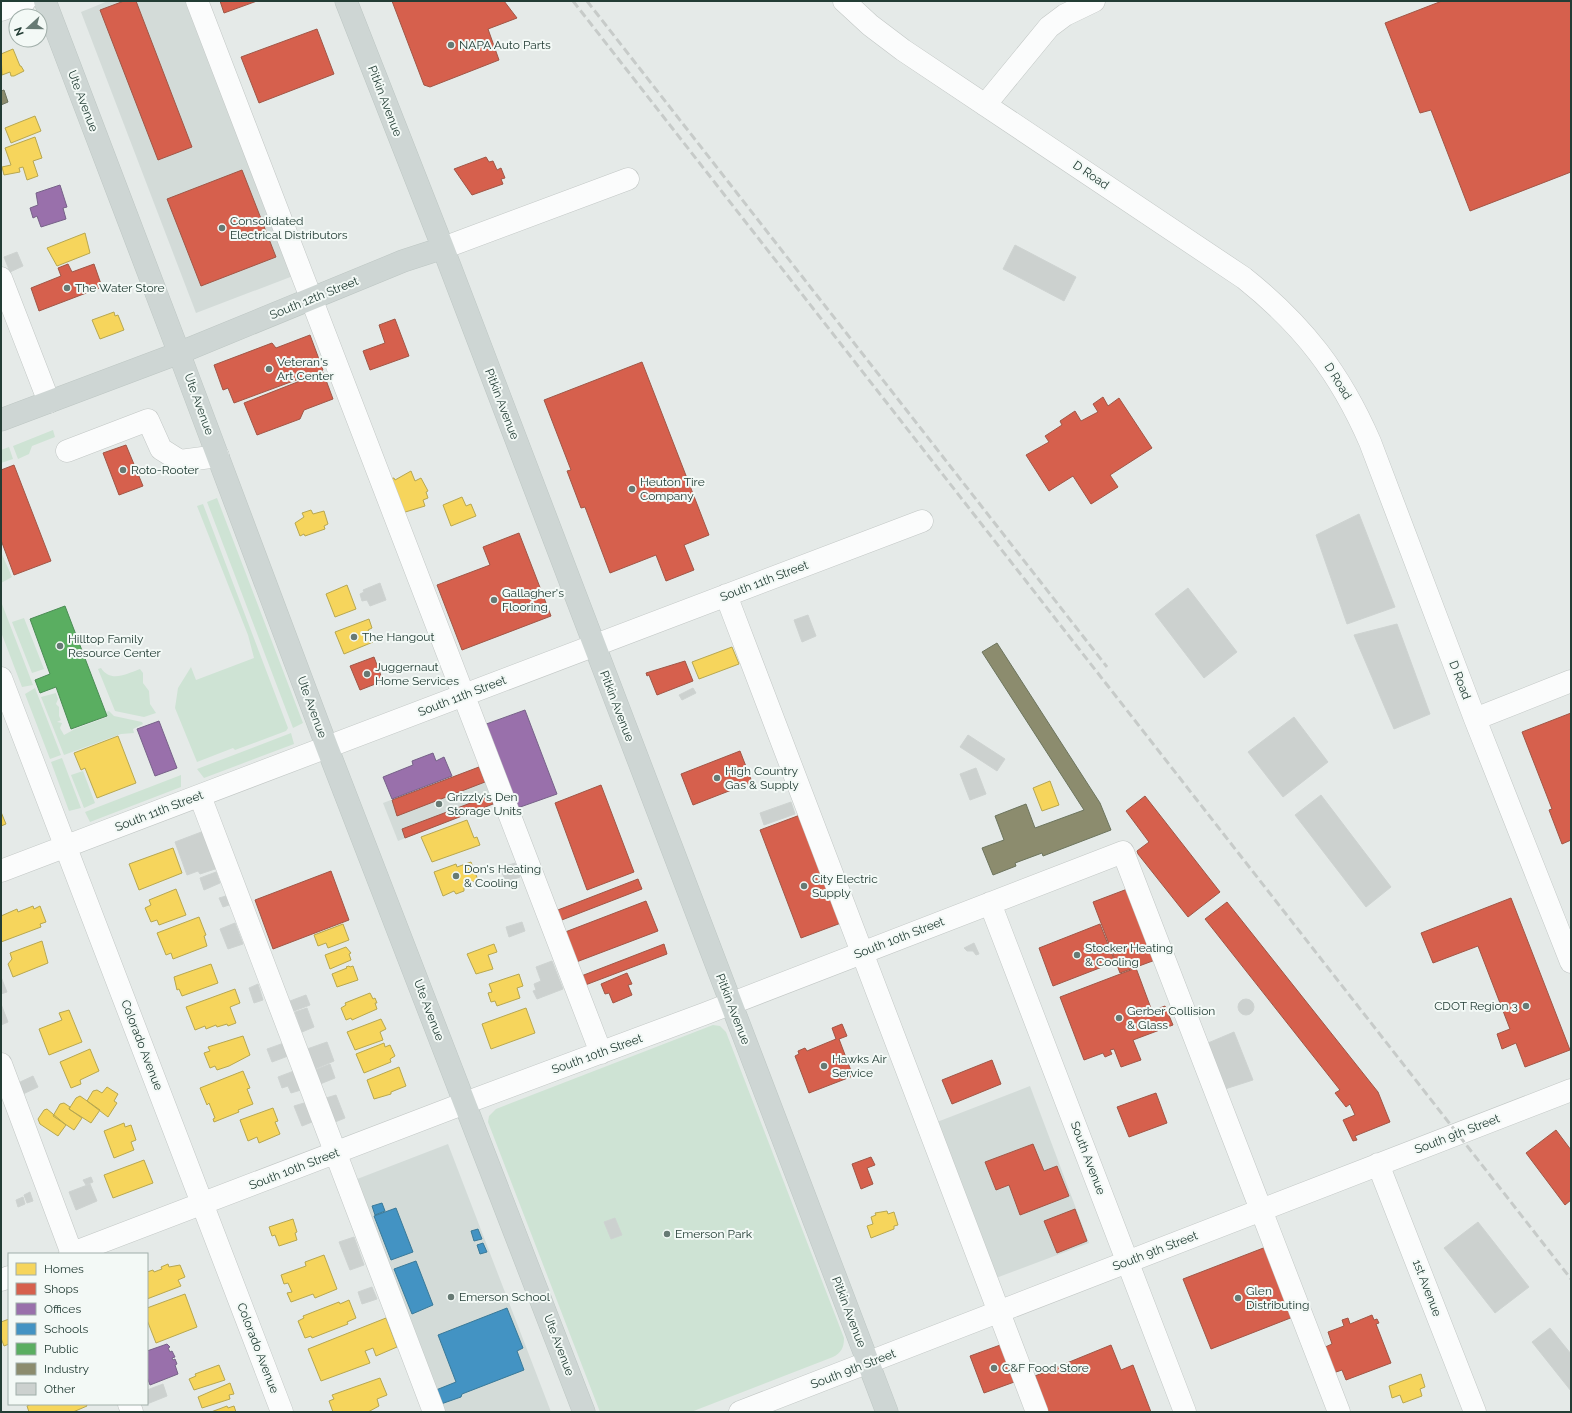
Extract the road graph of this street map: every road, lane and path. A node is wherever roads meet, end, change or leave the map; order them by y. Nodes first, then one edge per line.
1 (25, 1) edge
2 (45, 1) edge
3 (197, 1) edge
4 (346, 1) edge
5 (844, 1) edge
6 (1094, 1) edge
7 (1, 10) edge
8 (985, 105) junction
9 (628, 179) dead end
10 (443, 248) junction
11 (1, 278) edge
12 (311, 300) junction
13 (179, 353) junction
14 (48, 402) junction
15 (1, 420) edge
16 (67, 451) dead end
17 (218, 456) junction
18 (922, 521) dead end
19 (726, 595) junction
20 (594, 645) junction
21 (1, 678) edge
22 (1571, 682) edge
23 (463, 696) junction
24 (1475, 719) junction
25 (327, 747) junction
26 (200, 796) junction
27 (65, 846) junction
28 (1, 871) edge
29 (990, 903) junction
30 (863, 952) junction
31 (1571, 962) edge
32 (731, 1003) junction
33 (601, 1053) junction
34 (1, 1064) edge
35 (1571, 1090) edge
36 (465, 1103) junction
37 (334, 1153) junction
38 (1378, 1164) junction
39 (203, 1203) junction
40 (1261, 1210) junction
41 (71, 1253) edge
42 (74, 1253) edge
43 (1128, 1262) junction
44 (998, 1312) junction
45 (868, 1363) junction
46 (282, 1412) edge
47 (434, 1412) edge
48 (584, 1412) edge
49 (740, 1412) edge
50 (887, 1412) edge
51 (1037, 1412) edge
52 (1185, 1412) edge
53 (1339, 1412) edge
54 (1475, 1412) edge

1 - 7 street
2 - 13 main road, Ute Avenue
3 - 12 street
4 - 10 main road, Pitkin Avenue
5 - 8 street, D Road
6 - 8 street
8 - 24 street, D Road
9 - 10 street, South 12th Street
10 - 12 main road, South 12th Street
10 - 20 main road, Pitkin Avenue
11 - 14 street
12 - 13 main road, South 12th Street
12 - 23 street
13 - 14 main road, South 12th Street
13 - 17 main road, Ute Avenue
14 - 15 main road, South 12th Street
16 - 17 street
17 - 25 main road, Ute Avenue
18 - 19 street, South 11th Street
19 - 20 street, South 11th Street
19 - 30 street
20 - 23 street, South 11th Street
20 - 32 main road, Pitkin Avenue
21 - 27 street, Colorado Avenue
22 - 24 street
23 - 25 street, South 11th Street
23 - 33 street
24 - 31 street, D Road
25 - 26 street, South 11th Street
25 - 36 main road, Ute Avenue
26 - 27 street, South 11th Street
26 - 37 street
27 - 28 street, South 11th Street
27 - 39 street, Colorado Avenue
29 - 30 street, South 10th Street
29 - 40 street, South 10th Street
29 - 43 street, South Avenue
30 - 32 street, South 10th Street
30 - 44 street
32 - 33 street, South 10th Street
32 - 45 main road, Pitkin Avenue
33 - 36 street, South 10th Street
34 - 41 street
35 - 38 street, South 9th Street
36 - 37 street, South 10th Street
36 - 48 main road, Ute Avenue
37 - 39 street, South 10th Street
37 - 47 street
38 - 40 street, South 9th Street
38 - 54 street, 1st Avenue
39 - 42 street, South 10th Street
39 - 46 street, Colorado Avenue
40 - 43 street, South 9th Street
40 - 53 street
43 - 44 street, South 9th Street
43 - 52 street, South Avenue
44 - 45 street, South 9th Street
44 - 51 street
45 - 49 street, South 9th Street
45 - 50 main road, Pitkin Avenue

